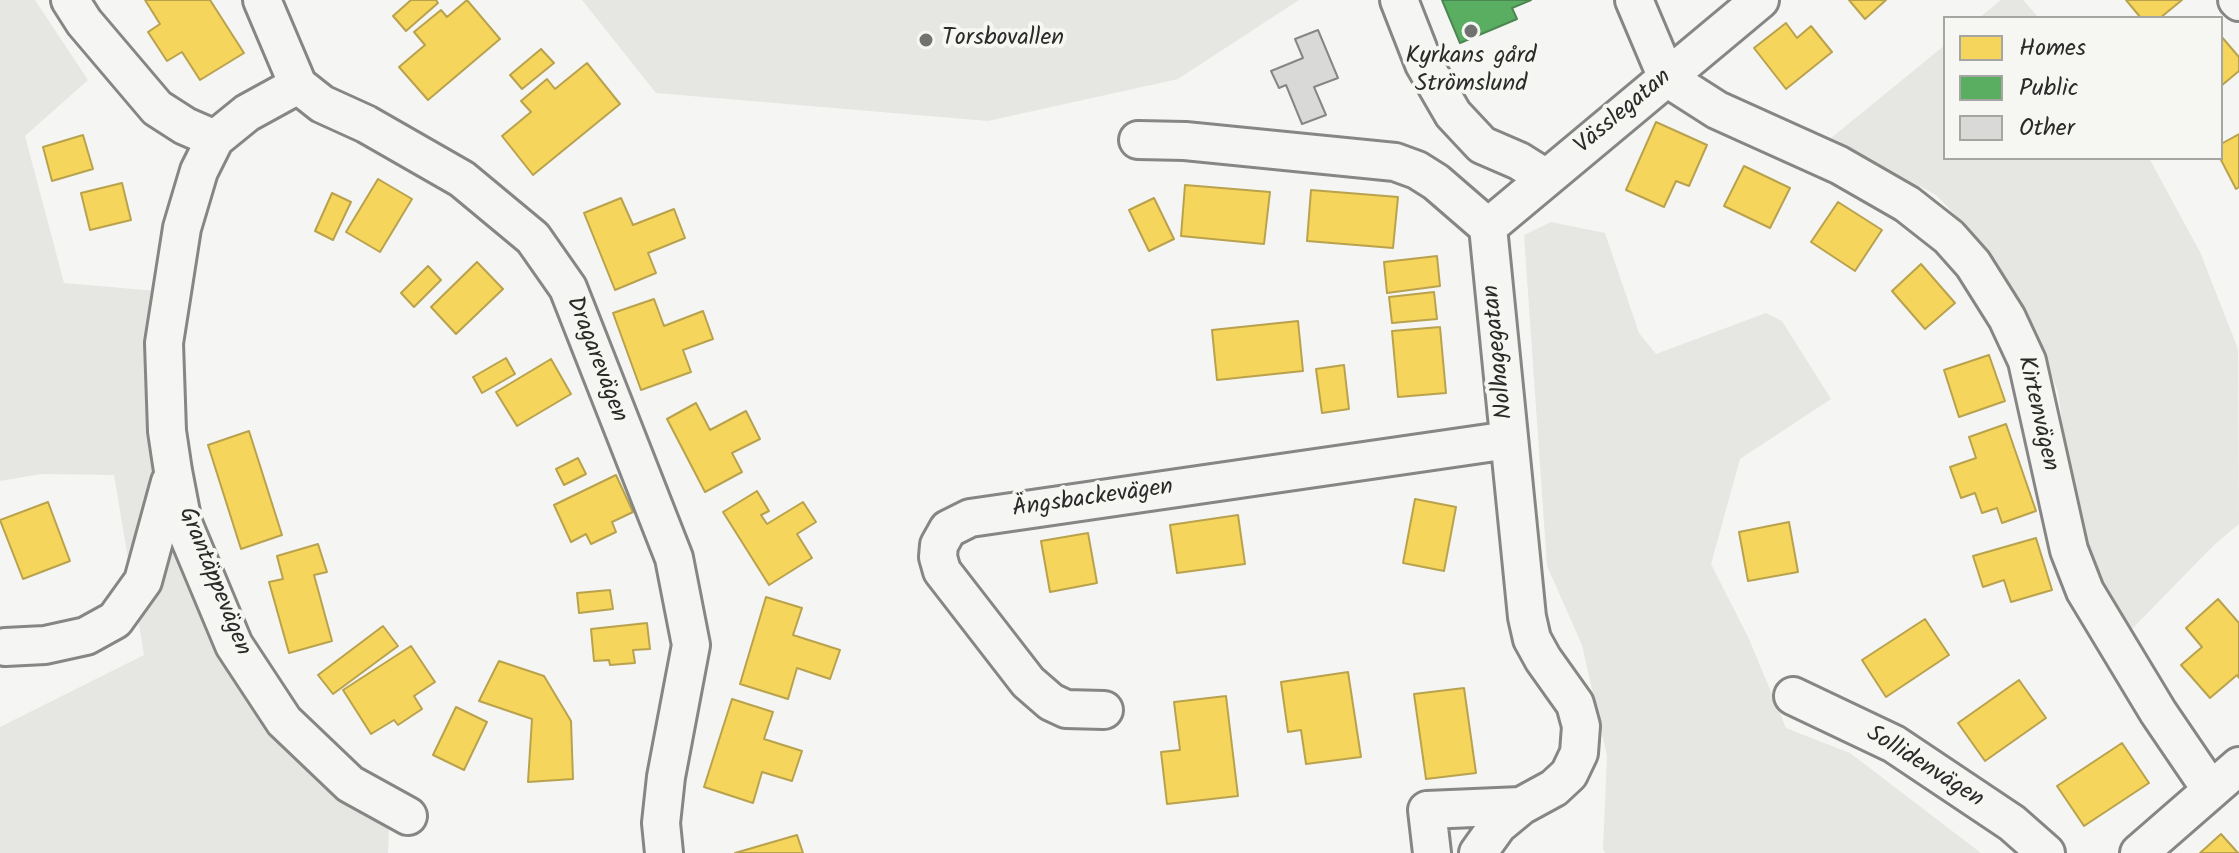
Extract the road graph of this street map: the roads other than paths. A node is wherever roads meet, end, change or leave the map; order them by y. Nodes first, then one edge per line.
1 (70, 0) edge
2 (262, 0) edge
3 (1399, 0) edge
4 (1634, 0) edge
5 (1760, 0) edge
6 (1667, 78) junction
7 (298, 85) junction
8 (215, 139) junction
9 (1138, 140) dead end
10 (1546, 178) junction
11 (1488, 227) junction
12 (1509, 440) junction
13 (173, 471) junction
14 (5, 647) dead end
15 (1793, 696) dead end
16 (1104, 710) dead end
17 (2239, 766) edge
18 (2211, 790) junction
19 (1521, 806) junction
20 (408, 816) dead end
21 (664, 853) edge
22 (1432, 853) edge
23 (1478, 853) edge
24 (2046, 853) edge
25 (2139, 853) edge

1 - 8 street
2 - 7 street
3 - 10 street
4 - 6 street
5 - 6 street, Vässlegatan
6 - 10 street, Vässlegatan
6 - 18 street, Kirtenvägen
7 - 8 street, Grantäppevägen
7 - 21 street, Dragarevägen
8 - 13 street, Grantäppevägen
9 - 11 street
10 - 11 street, Vässlegatan
11 - 12 street, Nolhagegatan
12 - 16 street, Ängsbackevägen
12 - 19 street, Nolhagegatan
13 - 14 street
13 - 20 street, Grantäppevägen
15 - 24 street, Sollidenvägen
17 - 18 street
18 - 25 street
19 - 22 street, Nolhagegatan
19 - 23 street, Nolhagegatan

